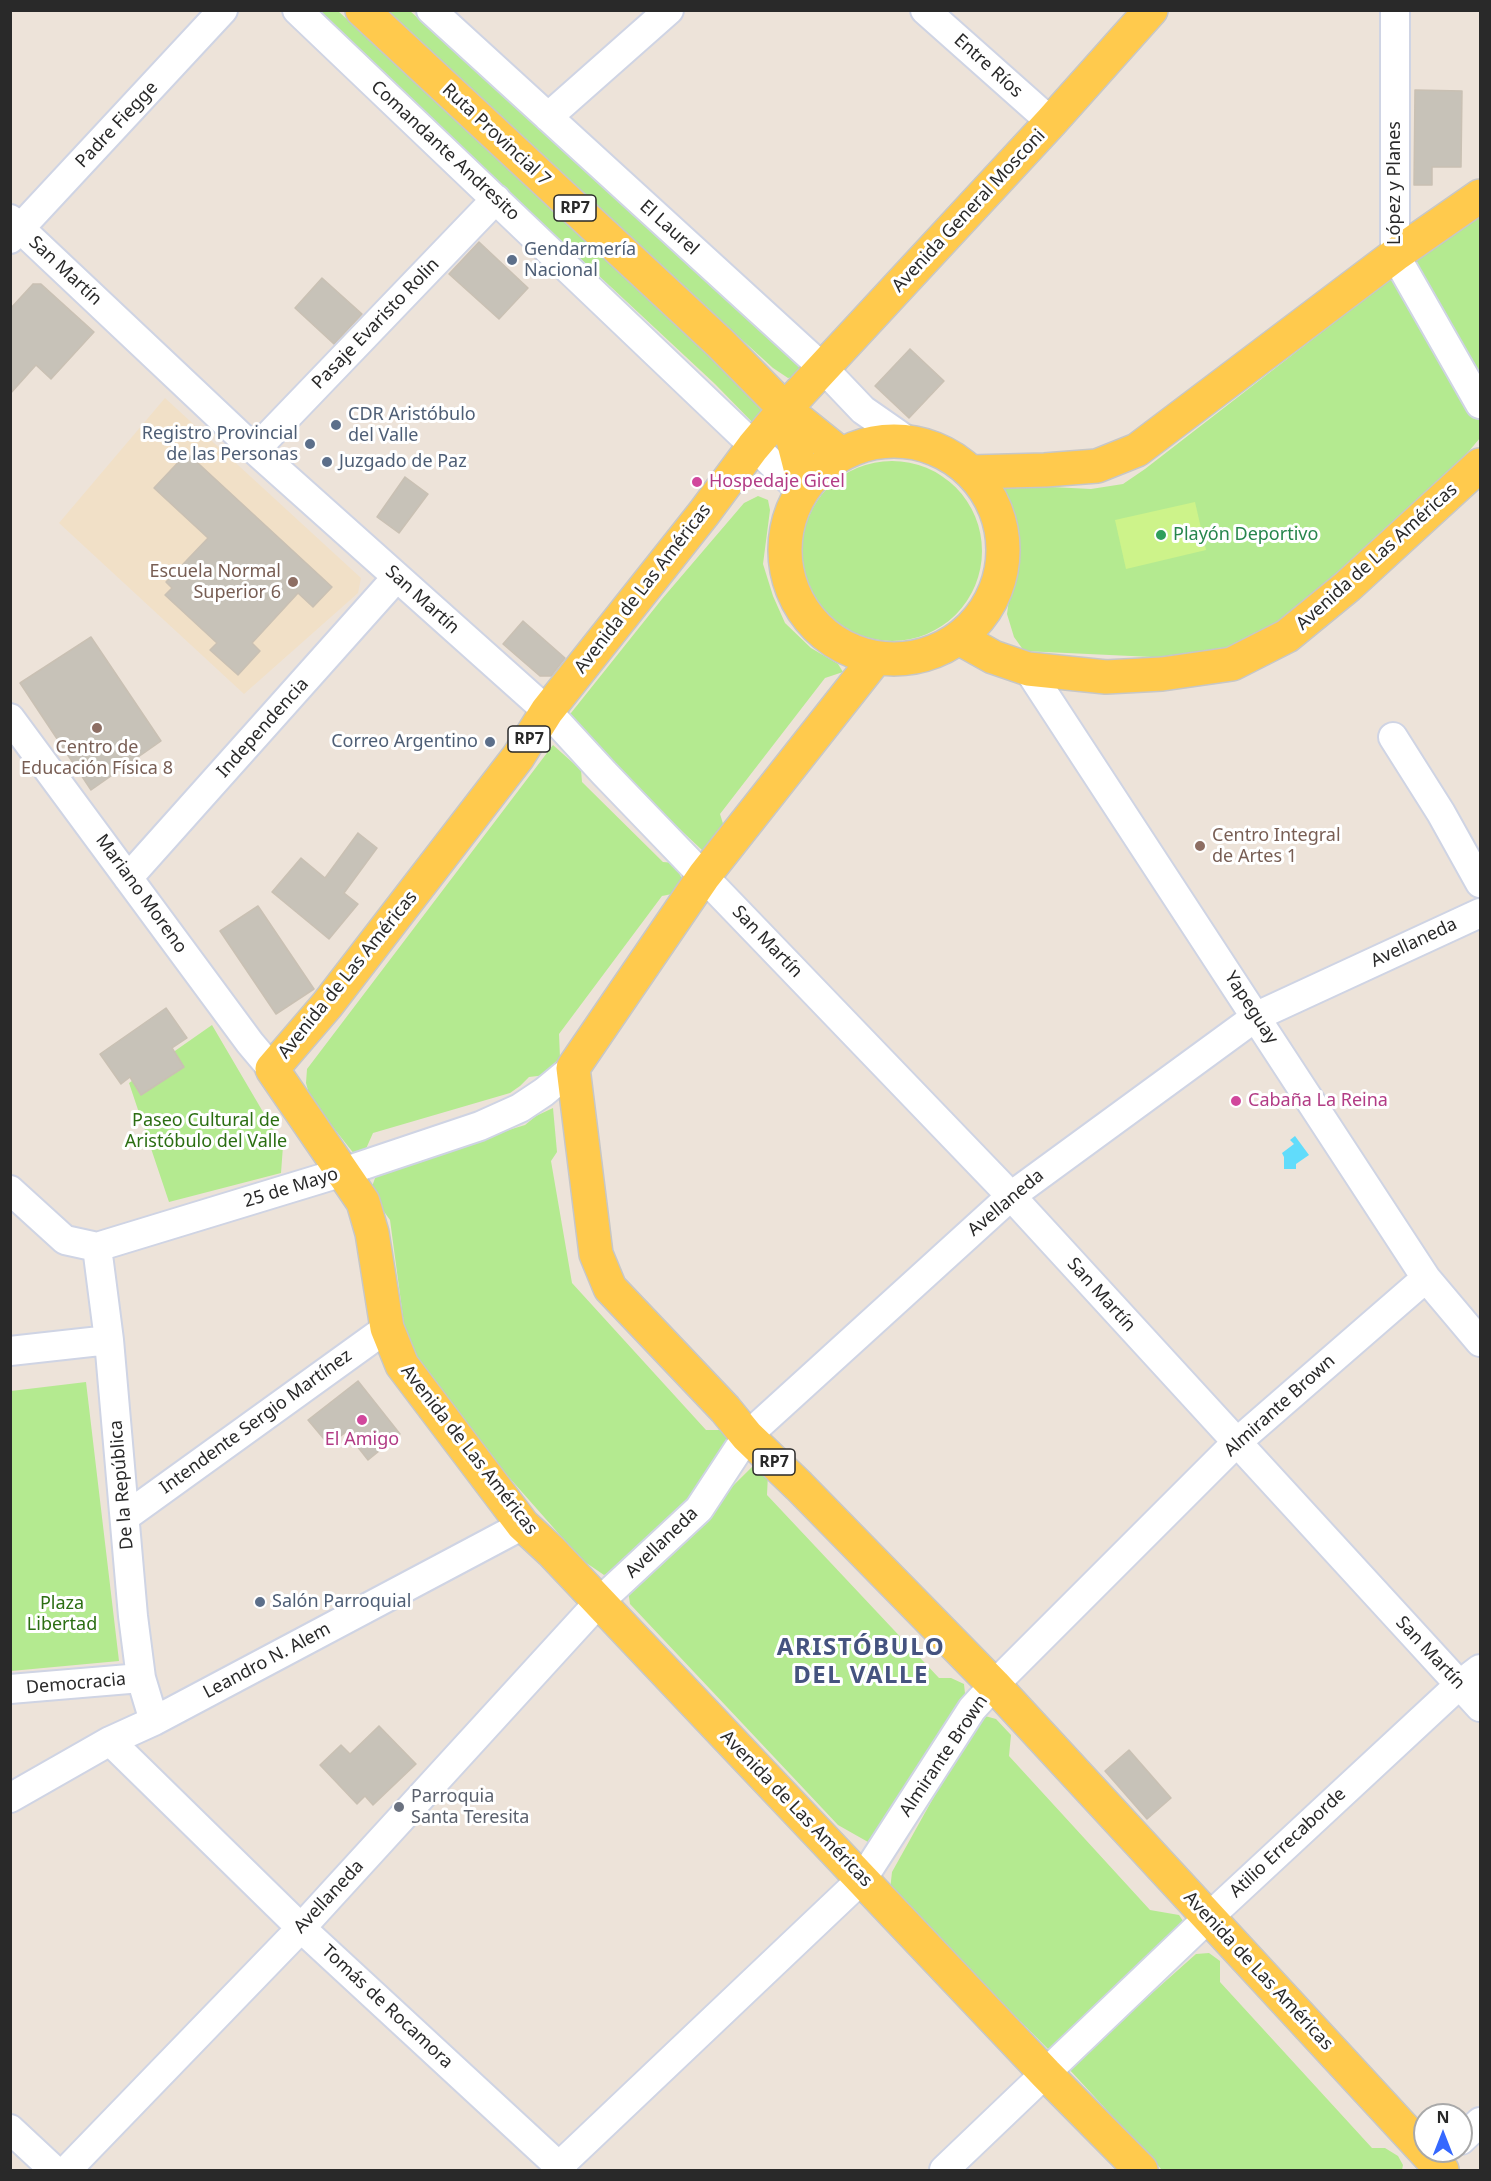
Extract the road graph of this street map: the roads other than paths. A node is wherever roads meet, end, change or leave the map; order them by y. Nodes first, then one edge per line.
1 (223, 10) edge
2 (297, 10) edge
3 (362, 10) edge
4 (431, 10) edge
5 (669, 10) edge
6 (924, 10) edge
7 (1151, 10) edge
8 (1395, 10) edge
9 (548, 117) junction
10 (1051, 122) junction
11 (1480, 196) edge
12 (496, 199) junction
13 (14, 229) edge
14 (1395, 255) junction
15 (823, 369) junction
16 (1480, 404) edge
17 (785, 409) junction
18 (909, 442) junction
19 (753, 447) junction
20 (255, 450) junction
21 (841, 454) junction
22 (1480, 465) edge
23 (971, 472) junction
24 (803, 489) junction
25 (397, 577) junction
26 (958, 638) junction
27 (876, 658) junction
28 (1028, 669) junction
29 (547, 711) junction
30 (10, 718) edge
31 (1393, 737) dead end
32 (704, 876) junction
33 (128, 878) junction
34 (1480, 884) edge
35 (1480, 912) edge
36 (1257, 1016) junction
37 (573, 1068) junction
38 (272, 1069) junction
39 (343, 1172) junction
40 (10, 1190) edge
41 (1011, 1196) junction
42 (97, 1247) junction
43 (1426, 1278) junction
44 (387, 1328) junction
45 (109, 1340) junction
46 (1480, 1342) edge
47 (10, 1351) edge
48 (747, 1436) junction
49 (1236, 1443) junction
50 (125, 1517) junction
51 (524, 1525) junction
52 (599, 1602) junction
53 (1470, 1677) edge
54 (141, 1678) junction
55 (994, 1685) junction
56 (10, 1689) edge
57 (1480, 1707) edge
58 (154, 1721) junction
59 (110, 1741) junction
60 (10, 1798) edge
61 (862, 1878) junction
62 (1209, 1917) junction
63 (301, 1928) junction
64 (1046, 2074) junction
65 (10, 2129) edge
66 (1439, 2164) edge
67 (559, 2169) edge
68 (54, 2170) edge
69 (67, 2170) edge
70 (944, 2170) edge
71 (1141, 2170) edge

1 - 13 street, Padre Fiegge
2 - 12 street, Comandante Andresito
3 - 17 main road, Ruta Provincial 7 / RP7
4 - 9 street, El Laurel
5 - 9 street
6 - 10 street, Entre Ríos
7 - 10 main road, Avenida General Mosconi
8 - 14 street, López y Planes
9 - 15 street, El Laurel
10 - 15 main road, Avenida General Mosconi
11 - 14 main road
12 - 19 street, Comandante Andresito
12 - 20 street, Pasaje Evaristo Rolin
13 - 20 street, San Martín
14 - 16 street, López y Planes
14 - 23 main road
15 - 17 main road, Avenida General Mosconi
15 - 18 street, El Laurel
17 - 19 main road, Avenida de Las Américas / RP7
17 - 21 main road, Ruta Provincial 7 / RP7
17 - 24 main road
18 - 21 main road
18 - 23 main road
19 - 24 street, Comandante Andresito
19 - 29 main road, Avenida de Las Américas / RP7
20 - 25 street, San Martín
21 - 24 main road
22 - 28 main road, Avenida de Las Américas
23 - 26 main road
24 - 27 main road
25 - 29 street, San Martín
25 - 33 street, Independencia
26 - 27 main road
26 - 28 main road, Avenida de Las Américas
27 - 32 main road
28 - 36 street, Yapeguay
29 - 32 street, San Martín
29 - 38 main road, Avenida de Las Américas / RP7
30 - 33 street, Mariano Moreno
31 - 34 street
32 - 37 main road
32 - 41 street, San Martín
33 - 38 street, Mariano Moreno
35 - 36 street, Avellaneda
36 - 41 street, Avellaneda
36 - 43 street, Yapeguay
37 - 39 street, 25 de Mayo
37 - 48 main road, Avenida de Las Américas / RP7
38 - 39 main road, Avenida de Las Américas
39 - 42 street, 25 de Mayo
39 - 44 main road, Avenida de Las Américas
40 - 42 street, 25 de Mayo
41 - 48 street, Avellaneda
41 - 49 street, San Martín
42 - 45 street, De la República
43 - 46 street, Yapeguay
43 - 49 street, Almirante Brown
44 - 50 street, Intendente Sergio Martínez
44 - 51 main road, Avenida de Las Américas
45 - 47 street
45 - 50 street, De la República
48 - 52 street, Avellaneda
48 - 55 main road, Avenida de Las Américas / RP7
49 - 53 street, San Martín
49 - 55 street, Almirante Brown
50 - 54 street, De la República
51 - 52 main road, Avenida de Las Américas
51 - 58 street, Leandro N. Alem
52 - 61 main road, Avenida de Las Américas
52 - 63 street, Avellaneda
53 - 57 street, San Martín
53 - 62 street, Atilio Errecaborde
54 - 56 street, Democracia
54 - 58 street, De la República
55 - 61 street, Almirante Brown
55 - 62 main road, Avenida de Las Américas / RP7
58 - 59 street, Leandro N. Alem
59 - 60 street, Leandro N. Alem
59 - 63 street, Tomás de Rocamora
61 - 64 main road, Avenida de Las Américas
61 - 67 street, Almirante Brown
62 - 64 street, Atilio Errecaborde
62 - 66 main road, Avenida de Las Américas / RP7
63 - 67 street, Tomás de Rocamora
63 - 69 street, Avellaneda
64 - 70 street, Atilio Errecaborde
64 - 71 main road, Avenida de Las Américas
65 - 68 street

